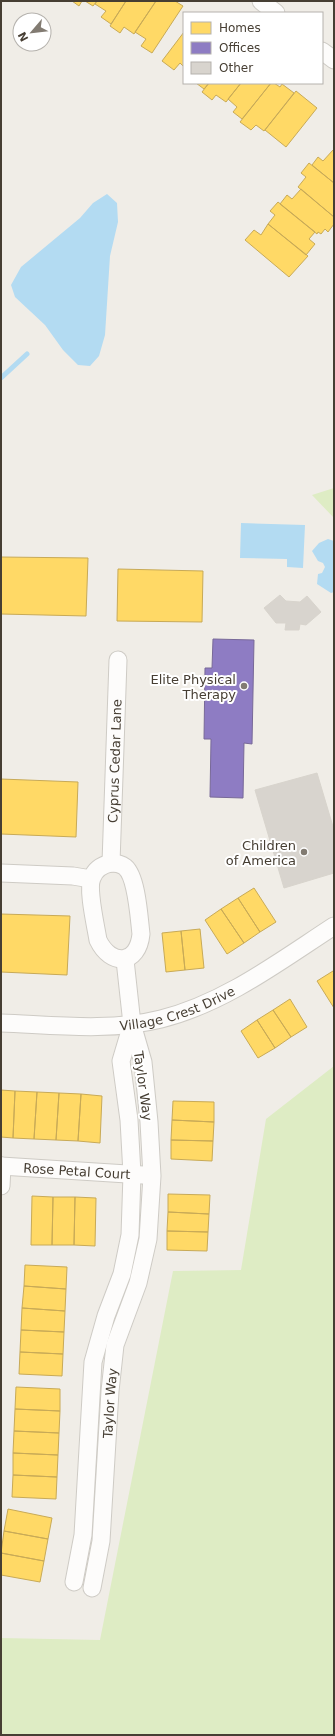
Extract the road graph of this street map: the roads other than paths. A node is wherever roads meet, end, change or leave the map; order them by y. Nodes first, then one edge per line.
1 (261, 1) edge
2 (275, 12) edge
3 (323, 52) edge
4 (334, 60) edge
5 (118, 660) dead end
6 (111, 863) junction
7 (1, 873) edge
8 (91, 879) junction
9 (334, 926) edge
10 (125, 960) junction
11 (1, 1023) edge
12 (132, 1024) junction
13 (2, 1166) edge
14 (132, 1174) junction
15 (152, 1176) junction
16 (1, 1186) edge
17 (74, 1582) dead end
18 (92, 1588) dead end

1 - 2 street
3 - 4 street
5 - 6 street, Cyprus Cedar Lane
6 - 8 street
6 - 10 street
7 - 8 street
8 - 10 street
9 - 12 street, Village Crest Drive
10 - 12 street
11 - 12 street, Village Crest Drive
12 - 14 street, Taylor Way
12 - 15 street, Taylor Way
13 - 14 street, Rose Petal Court
13 - 16 street
14 - 15 street, Rose Petal Court
14 - 17 street, Taylor Way
15 - 18 street, Taylor Way

